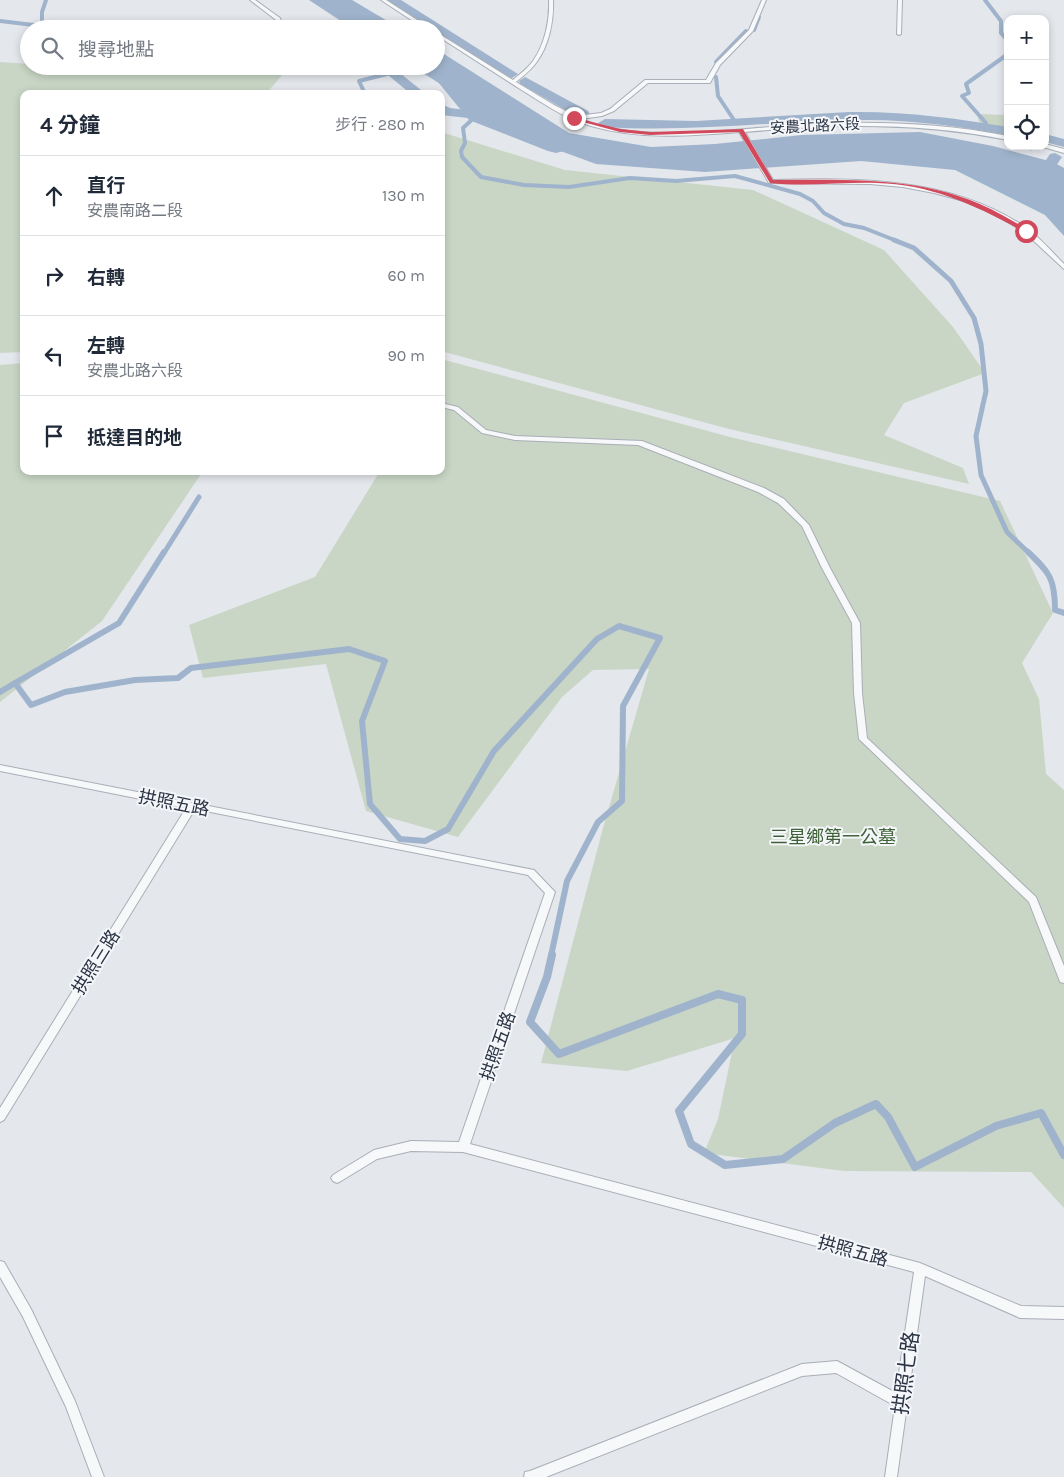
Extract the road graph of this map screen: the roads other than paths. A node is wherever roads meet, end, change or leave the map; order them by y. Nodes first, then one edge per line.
1 (252, 0) edge
2 (383, 0) edge
3 (551, 0) edge
4 (764, 0) edge
5 (900, 0) edge
6 (278, 20) edge
7 (415, 20) edge
8 (899, 34) dead end
9 (445, 40) edge
10 (513, 82) junction
11 (574, 118) junction
12 (741, 130) junction
13 (1004, 137) edge
14 (1049, 147) edge
15 (1064, 151) edge
16 (1064, 267) edge
17 (445, 406) edge
18 (0, 768) edge
19 (192, 806) junction
20 (1064, 980) edge
21 (0, 1117) edge
22 (463, 1147) junction
23 (337, 1178) dead end
24 (0, 1266) edge
25 (920, 1268) junction
26 (1064, 1313) edge
27 (902, 1403) junction
28 (98, 1477) edge
29 (530, 1477) edge
30 (891, 1477) edge

1 - 6 lane
2 - 7 lane
3 - 10 lane
4 - 11 lane
5 - 8 lane
9 - 10 lane, 安農北路六段
10 - 11 lane, 安農北路六段
11 - 12 lane, 安農北路六段
12 - 13 lane, 安農北路六段
12 - 16 lane
14 - 15 lane
17 - 20 lane
18 - 19 lane, 拱照五路
19 - 21 lane, 拱照三路
19 - 22 lane, 拱照五路
22 - 23 lane
22 - 25 lane, 拱照五路
24 - 28 lane
25 - 26 lane, 拱照五路
25 - 27 lane, 拱照七路
27 - 29 lane
27 - 30 lane, 拱照七路

